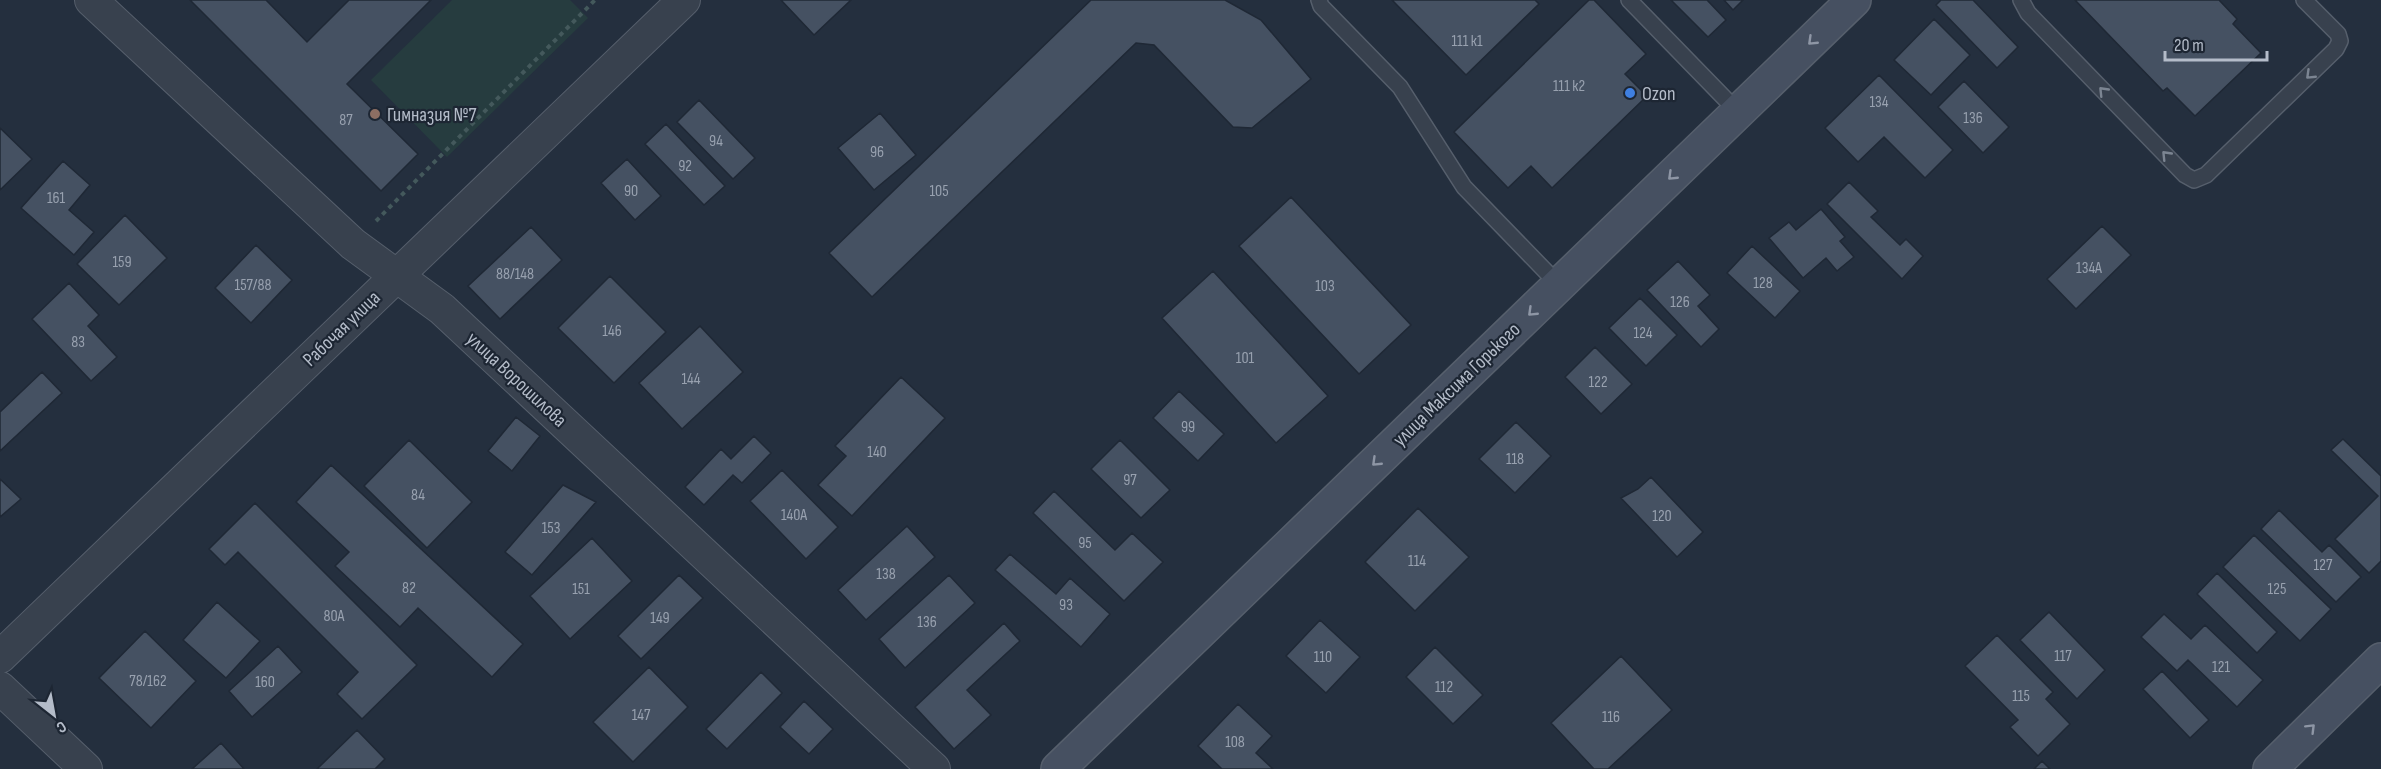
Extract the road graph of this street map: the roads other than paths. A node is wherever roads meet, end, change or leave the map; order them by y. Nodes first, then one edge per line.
1 (91, 0) edge
2 (684, 0) edge
3 (1319, 0) edge
4 (1629, 0) edge
5 (1854, 0) edge
6 (2020, 0) edge
7 (2304, 0) edge
8 (1738, 112) junction
9 (394, 276) junction
10 (1559, 285) junction
11 (0, 657) edge
12 (2381, 660) edge
13 (0, 688) edge
14 (86, 769) edge
15 (934, 769) edge
16 (1058, 769) edge
17 (2270, 769) edge

1 - 9 street, улица Ворошилова
2 - 9 street, Рабочая улица
3 - 10 lane
4 - 8 lane
5 -> 8 main road, улица Максима Горького
7 -> 6 lane
8 -> 10 main road, улица Максима Горького
9 - 11 street, Рабочая улица
9 - 15 street, улица Ворошилова
10 -> 16 main road, улица Максима Горького
17 -> 12 main road
13 - 14 street

